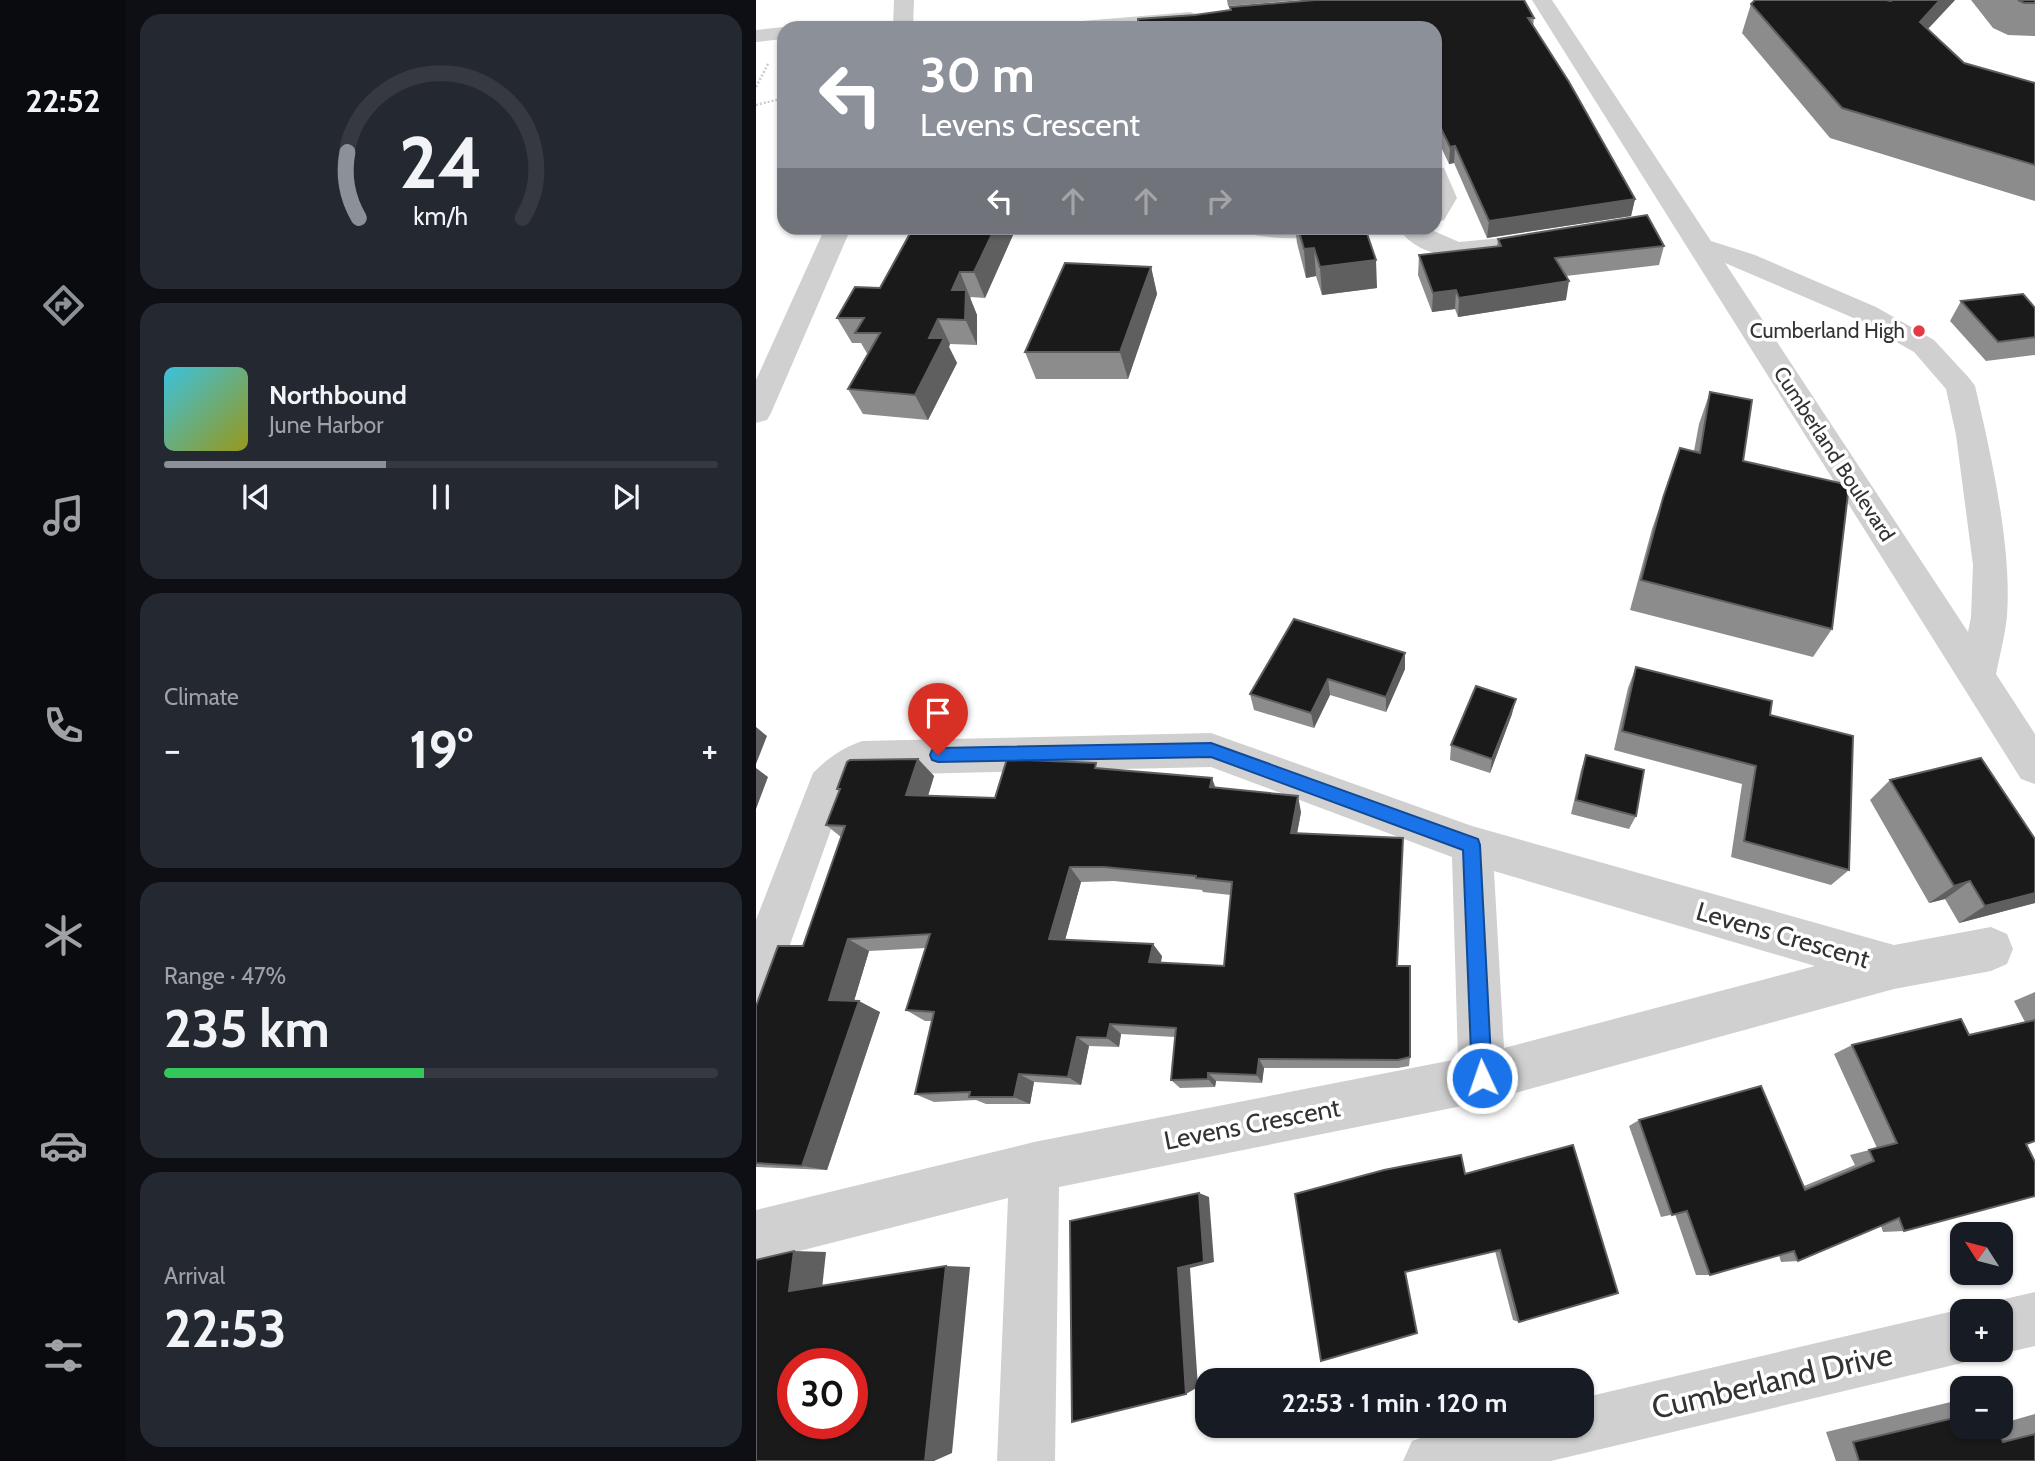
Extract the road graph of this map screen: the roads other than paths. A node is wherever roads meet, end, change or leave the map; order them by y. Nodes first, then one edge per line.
1 (904, 0) edge
2 (1542, 0) edge
3 (1204, 11) edge
4 (903, 21) edge
5 (1125, 21) edge
6 (777, 34) edge
7 (756, 36) edge
8 (835, 235) edge
9 (1421, 235) edge
10 (1538, 241) edge
11 (1702, 247) junction
12 (756, 413) edge
13 (1977, 676) junction
14 (2035, 767) edge
15 (1472, 845) junction
16 (1991, 949) dead end
17 (1894, 967) junction
18 (756, 979) edge
19 (1482, 1078) junction
20 (1034, 1167) junction
21 (756, 1236) edge
22 (2035, 1319) edge
23 (2013, 1324) edge
24 (1950, 1339) edge
25 (1594, 1423) edge
26 (1530, 1438) edge
27 (1026, 1461) edge
28 (1432, 1461) edge

1 - 4 street
2 - 11 street, Cumberland Boulevard
3 - 5 street
6 - 7 street
8 - 12 street
9 - 10 street
11 - 13 street, Cumberland Boulevard
11 - 13 street
13 - 14 street, Cumberland Boulevard
15 - 17 street, Levens Crescent
15 - 18 street, Levens Crescent
15 - 19 street
16 - 17 street
17 - 19 street, Levens Crescent
19 - 20 street, Levens Crescent
20 - 21 street, Levens Crescent
20 - 27 street
22 - 23 street
24 - 25 street, Cumberland Drive
26 - 28 street, Cumberland Drive

